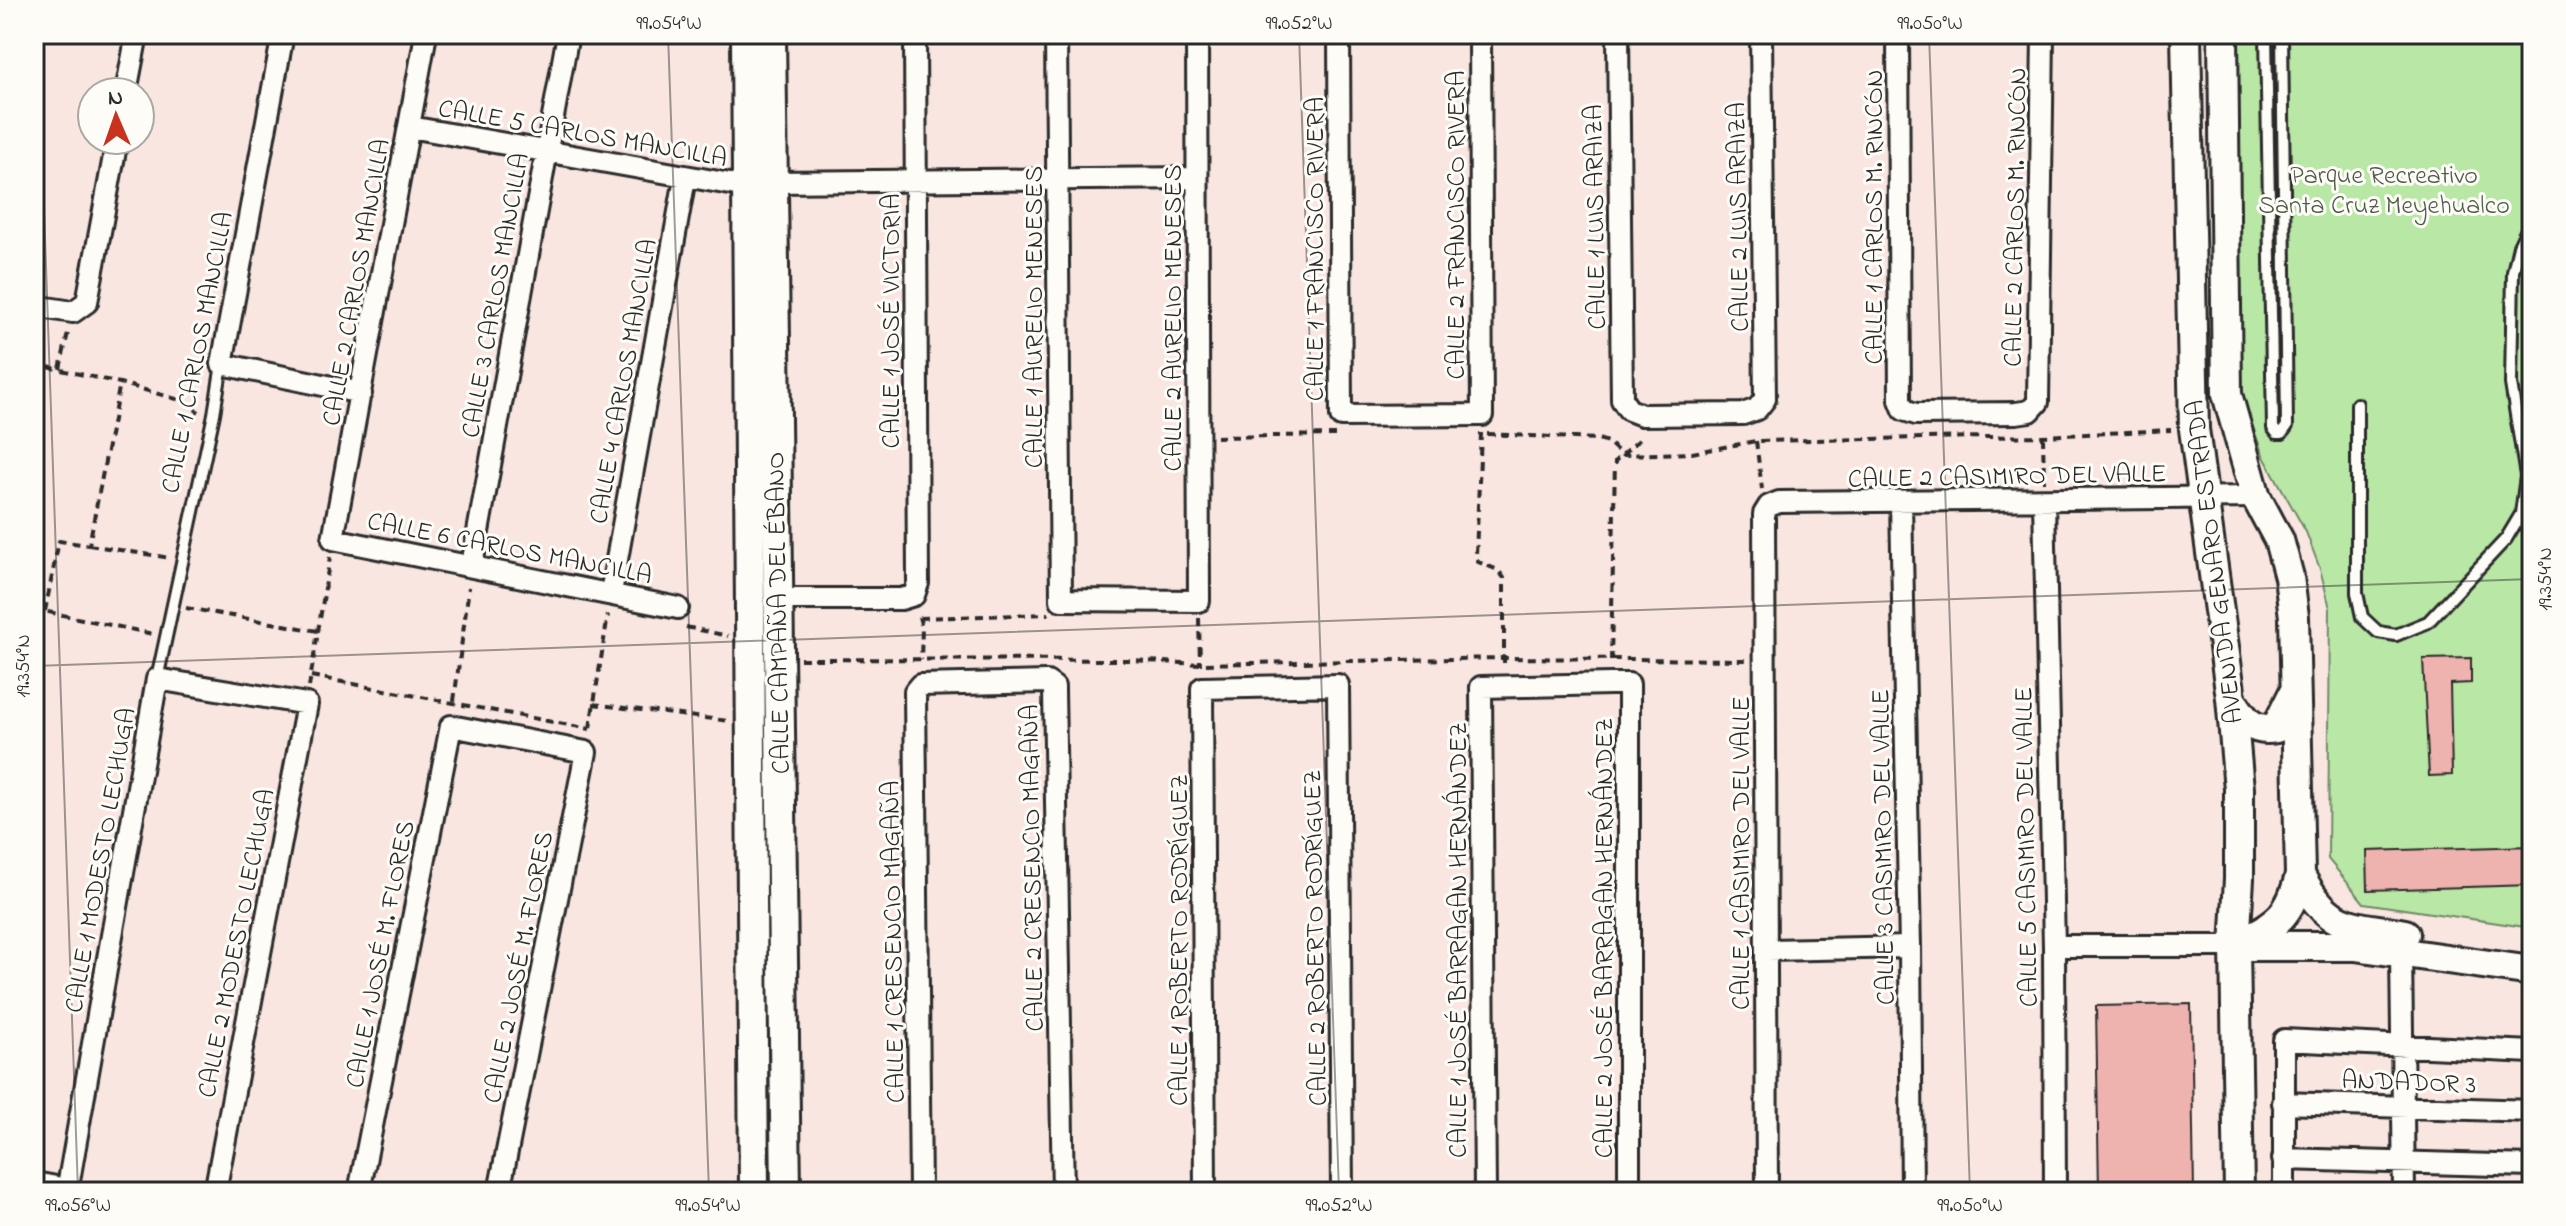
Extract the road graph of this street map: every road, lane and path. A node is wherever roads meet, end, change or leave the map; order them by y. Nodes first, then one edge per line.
1 (137, 34) edge
2 (283, 34) edge
3 (426, 34) edge
4 (568, 34) edge
5 (746, 34) edge
6 (771, 34) edge
7 (915, 34) edge
8 (1056, 34) edge
9 (1197, 34) edge
10 (1339, 34) edge
11 (1480, 34) edge
12 (1618, 34) edge
13 (1761, 34) edge
14 (1898, 34) edge
15 (2043, 34) edge
16 (2186, 34) edge
17 (2223, 34) edge
18 (2266, 34) edge
19 (2282, 34) edge
20 (129, 76) edge
21 (410, 127) junction
22 (545, 153) junction
23 (113, 156) edge
24 (685, 178) junction
25 (1197, 178) junction
26 (1058, 179) junction
27 (915, 181) junction
28 (760, 185) junction
29 (2532, 219) edge
30 (34, 306) edge
31 (80, 307) junction
32 (34, 364) edge
33 (222, 364) junction
34 (60, 369) junction
35 (120, 383) junction
36 (361, 393) junction
37 (2038, 402) joint
38 (762, 404) junction
39 (2357, 404) dead end
40 (214, 414) junction
41 (1482, 415) junction
42 (1642, 415) junction
43 (2194, 429) junction
44 (2043, 436) junction
45 (1756, 441) junction
46 (1622, 455) junction
47 (2256, 497) junction
48 (2205, 498) junction
49 (2044, 501) junction
50 (1901, 502) junction
51 (1767, 510) junction
52 (333, 539) junction
53 (89, 545) junction
54 (181, 560) junction
55 (472, 565) junction
56 (611, 593) junction
57 (908, 597) junction
58 (777, 599) junction
59 (1061, 600) junction
60 (1199, 601) junction
61 (172, 606) junction
62 (678, 608) dead end
63 (34, 611) edge
64 (45, 611) junction
65 (920, 618) junction
66 (318, 631) junction
67 (165, 636) junction
68 (1503, 658) junction
69 (921, 659) junction
70 (1611, 659) junction
71 (777, 660) junction
72 (1765, 660) junction
73 (1200, 664) junction
74 (311, 676) junction
75 (157, 679) junction
76 (1620, 684) junction
77 (1505, 686) junction
78 (918, 688) junction
79 (1202, 688) junction
80 (2295, 690) junction
81 (2231, 698) junction
82 (454, 702) junction
83 (307, 704) junction
84 (593, 704) junction
85 (750, 724) junction
86 (451, 726) junction
87 (590, 729) junction
88 (586, 752) junction
89 (2300, 875) junction
90 (2054, 946) junction
91 (2235, 946) junction
92 (1910, 947) junction
93 (1767, 950) junction
94 (2401, 952) junction
95 (2532, 953) edge
96 (2532, 971) edge
97 (2402, 1046) junction
98 (2532, 1052) edge
99 (2283, 1103) junction
100 (2402, 1106) junction
101 (2532, 1111) edge
102 (2283, 1159) junction
103 (2402, 1164) junction
104 (2532, 1166) edge
105 (34, 1187) edge
106 (64, 1192) edge
107 (215, 1192) edge
108 (359, 1192) edge
109 (499, 1192) edge
110 (754, 1192) edge
111 (786, 1192) edge
112 (920, 1192) edge
113 (1063, 1192) edge
114 (1205, 1192) edge
115 (1342, 1192) edge
116 (1485, 1192) edge
117 (1629, 1192) edge
118 (1767, 1192) edge
119 (1912, 1192) edge
120 (2055, 1192) edge
121 (2239, 1192) edge
122 (2284, 1192) edge
123 (2404, 1192) edge

1 - 20 street
2 - 33 street, CALLE 1 CARLOS MANCILLA
3 - 21 street, CALLE 2 CARLOS MANCILLA
4 - 22 street, CALLE 3 CARLOS MANCILLA
5 - 28 street, CALLE CAMPAÑA DEL ÉBANO
6 - 28 street, CALLE CAMPAÑA DEL ÉBANO
7 - 27 street, CALLE 1 JOSÉ VICTORIA
8 - 26 street, CALLE 1 AURELIO MENESES
9 - 25 street, CALLE 2 AURELIO MENESES
10 - 41 street, CALLE 1 FRANCISCO RIVERA
11 - 41 street, CALLE 2 FRANCISCO RIVERA
12 - 42 street, CALLE 1 LUIS ARAIZA
13 - 42 street, CALLE 2 LUIS ARAIZA
14 - 37 street, CALLE 1 CARLOS M. RINCÓN
15 - 37 street, CALLE 2 CARLOS M. RINCÓN
16 - 43 street, AVENIDA GENARO ESTRADA
17 - 47 street, AVENIDA GENARO ESTRADA
18 - 19 lane
21 - 22 street, CALLE 5 CARLOS MANCILLA
21 - 36 street, CALLE 2 CARLOS MANCILLA
22 - 24 street, CALLE 5 CARLOS MANCILLA
22 - 55 street, CALLE 3 CARLOS MANCILLA
23 - 31 street
24 - 28 street, CALLE 5 CARLOS MANCILLA
24 - 56 street, CALLE 4 CARLOS MANCILLA
25 - 26 street, CALLE 5 CARLOS MANCILLA
25 - 60 street, CALLE 2 AURELIO MENESES
26 - 27 street, CALLE 5 CARLOS MANCILLA
26 - 59 street, CALLE 1 AURELIO MENESES
27 - 28 street, CALLE 5 CARLOS MANCILLA
27 - 57 street, CALLE 1 JOSÉ VICTORIA
28 - 38 street, CALLE CAMPAÑA DEL ÉBANO
29 - 39 lane
30 - 31 street
31 - 34 path
32 - 34 path
33 - 36 street
33 - 40 lane, CALLE 1 CARLOS MANCILLA
34 - 35 path
35 - 40 path
35 - 53 path
36 - 52 street, CALLE 2 CARLOS MANCILLA
38 - 58 street, CALLE CAMPAÑA DEL ÉBANO
38 - 85 street, CALLE CAMPAÑA DEL ÉBANO
40 - 54 lane, CALLE 1 CARLOS MANCILLA
41 - 68 path
42 - 46 path
43 - 44 path
43 - 48 street, AVENIDA GENARO ESTRADA
44 - 45 path
44 - 49 path
45 - 46 path
45 - 51 path
46 - 70 path
47 - 48 street, CALLE 2 CASIMIRO DEL VALLE
47 - 80 street, AVENIDA GENARO ESTRADA
48 - 49 street, CALLE 2 CASIMIRO DEL VALLE
48 - 81 street, AVENIDA GENARO ESTRADA
49 - 50 street, CALLE 2 CASIMIRO DEL VALLE
49 - 90 street, CALLE 5 CASIMIRO DEL VALLE
50 - 51 street, CALLE 2 CASIMIRO DEL VALLE
50 - 92 street, CALLE 3 CASIMIRO DEL VALLE
51 - 72 street, CALLE 1 CASIMIRO DEL VALLE
52 - 55 street, CALLE 6 CARLOS MANCILLA
52 - 66 path
53 - 54 path
53 - 64 path
54 - 61 lane, CALLE 1 CARLOS MANCILLA
55 - 56 street, CALLE 6 CARLOS MANCILLA
55 - 82 path
56 - 62 street, CALLE 6 CARLOS MANCILLA
56 - 84 path
57 - 58 street
57 - 65 path
58 - 71 street, CALLE CAMPAÑA DEL ÉBANO
59 - 60 street
59 - 65 path
60 - 73 path
61 - 66 path
61 - 67 lane, CALLE 1 CARLOS MANCILLA
63 - 64 path
64 - 67 path
65 - 69 path
66 - 74 path
67 - 75 lane, CALLE 1 CARLOS MANCILLA
68 - 70 path
68 - 73 path
68 - 77 path
69 - 71 path
69 - 73 path
69 - 78 path
70 - 72 path
70 - 76 path
71 - 111 street, CALLE CAMPAÑA DEL ÉBANO
72 - 93 street, CALLE 1 CASIMIRO DEL VALLE
73 - 79 path
74 - 82 path
74 - 83 path
75 - 83 street
75 - 106 street, CALLE 1 MODESTO LECHUGA
76 - 77 street
76 - 117 street, CALLE 2 JOSÉ BARRAGAN HERNÁNDEZ
77 - 116 street, CALLE 1 JOSÉ BARRAGAN HERNÁNDEZ
78 - 112 street, CALLE 1 CRESENCIO MAGAÑA
78 - 113 street, CALLE 2 CRESENCIO MAGAÑA
79 - 114 street, CALLE 1 ROBERTO RODRÍGUEZ
79 - 115 street, CALLE 2 ROBERTO RODRÍGUEZ
80 - 81 street
80 - 89 street, AVENIDA GENARO ESTRADA
81 - 91 street, AVENIDA GENARO ESTRADA
82 - 86 path
82 - 87 path
83 - 107 street, CALLE 2 MODESTO LECHUGA
84 - 85 path
84 - 87 path
85 - 110 street, CALLE CAMPAÑA DEL ÉBANO
86 - 88 street
86 - 108 street, CALLE 1 JOSÉ M. FLORES
87 - 88 path
88 - 109 street, CALLE 2 JOSÉ M. FLORES
89 - 91 street, AVENIDA GENARO ESTRADA
89 - 95 street
90 - 91 street
90 - 120 street, CALLE 5 CASIMIRO DEL VALLE
91 - 94 street
91 - 121 street, AVENIDA GENARO ESTRADA
92 - 93 street
92 - 119 street, CALLE 3 CASIMIRO DEL VALLE
93 - 118 street, CALLE 1 CASIMIRO DEL VALLE
94 - 96 street
94 - 97 street
97 - 98 street
97 - 99 street
97 - 100 street
99 - 100 street, ANDADOR 3
99 - 102 street
100 - 101 street, ANDADOR 3
100 - 103 street
102 - 103 street
102 - 122 street
103 - 104 street
103 - 123 street
105 - 106 street

